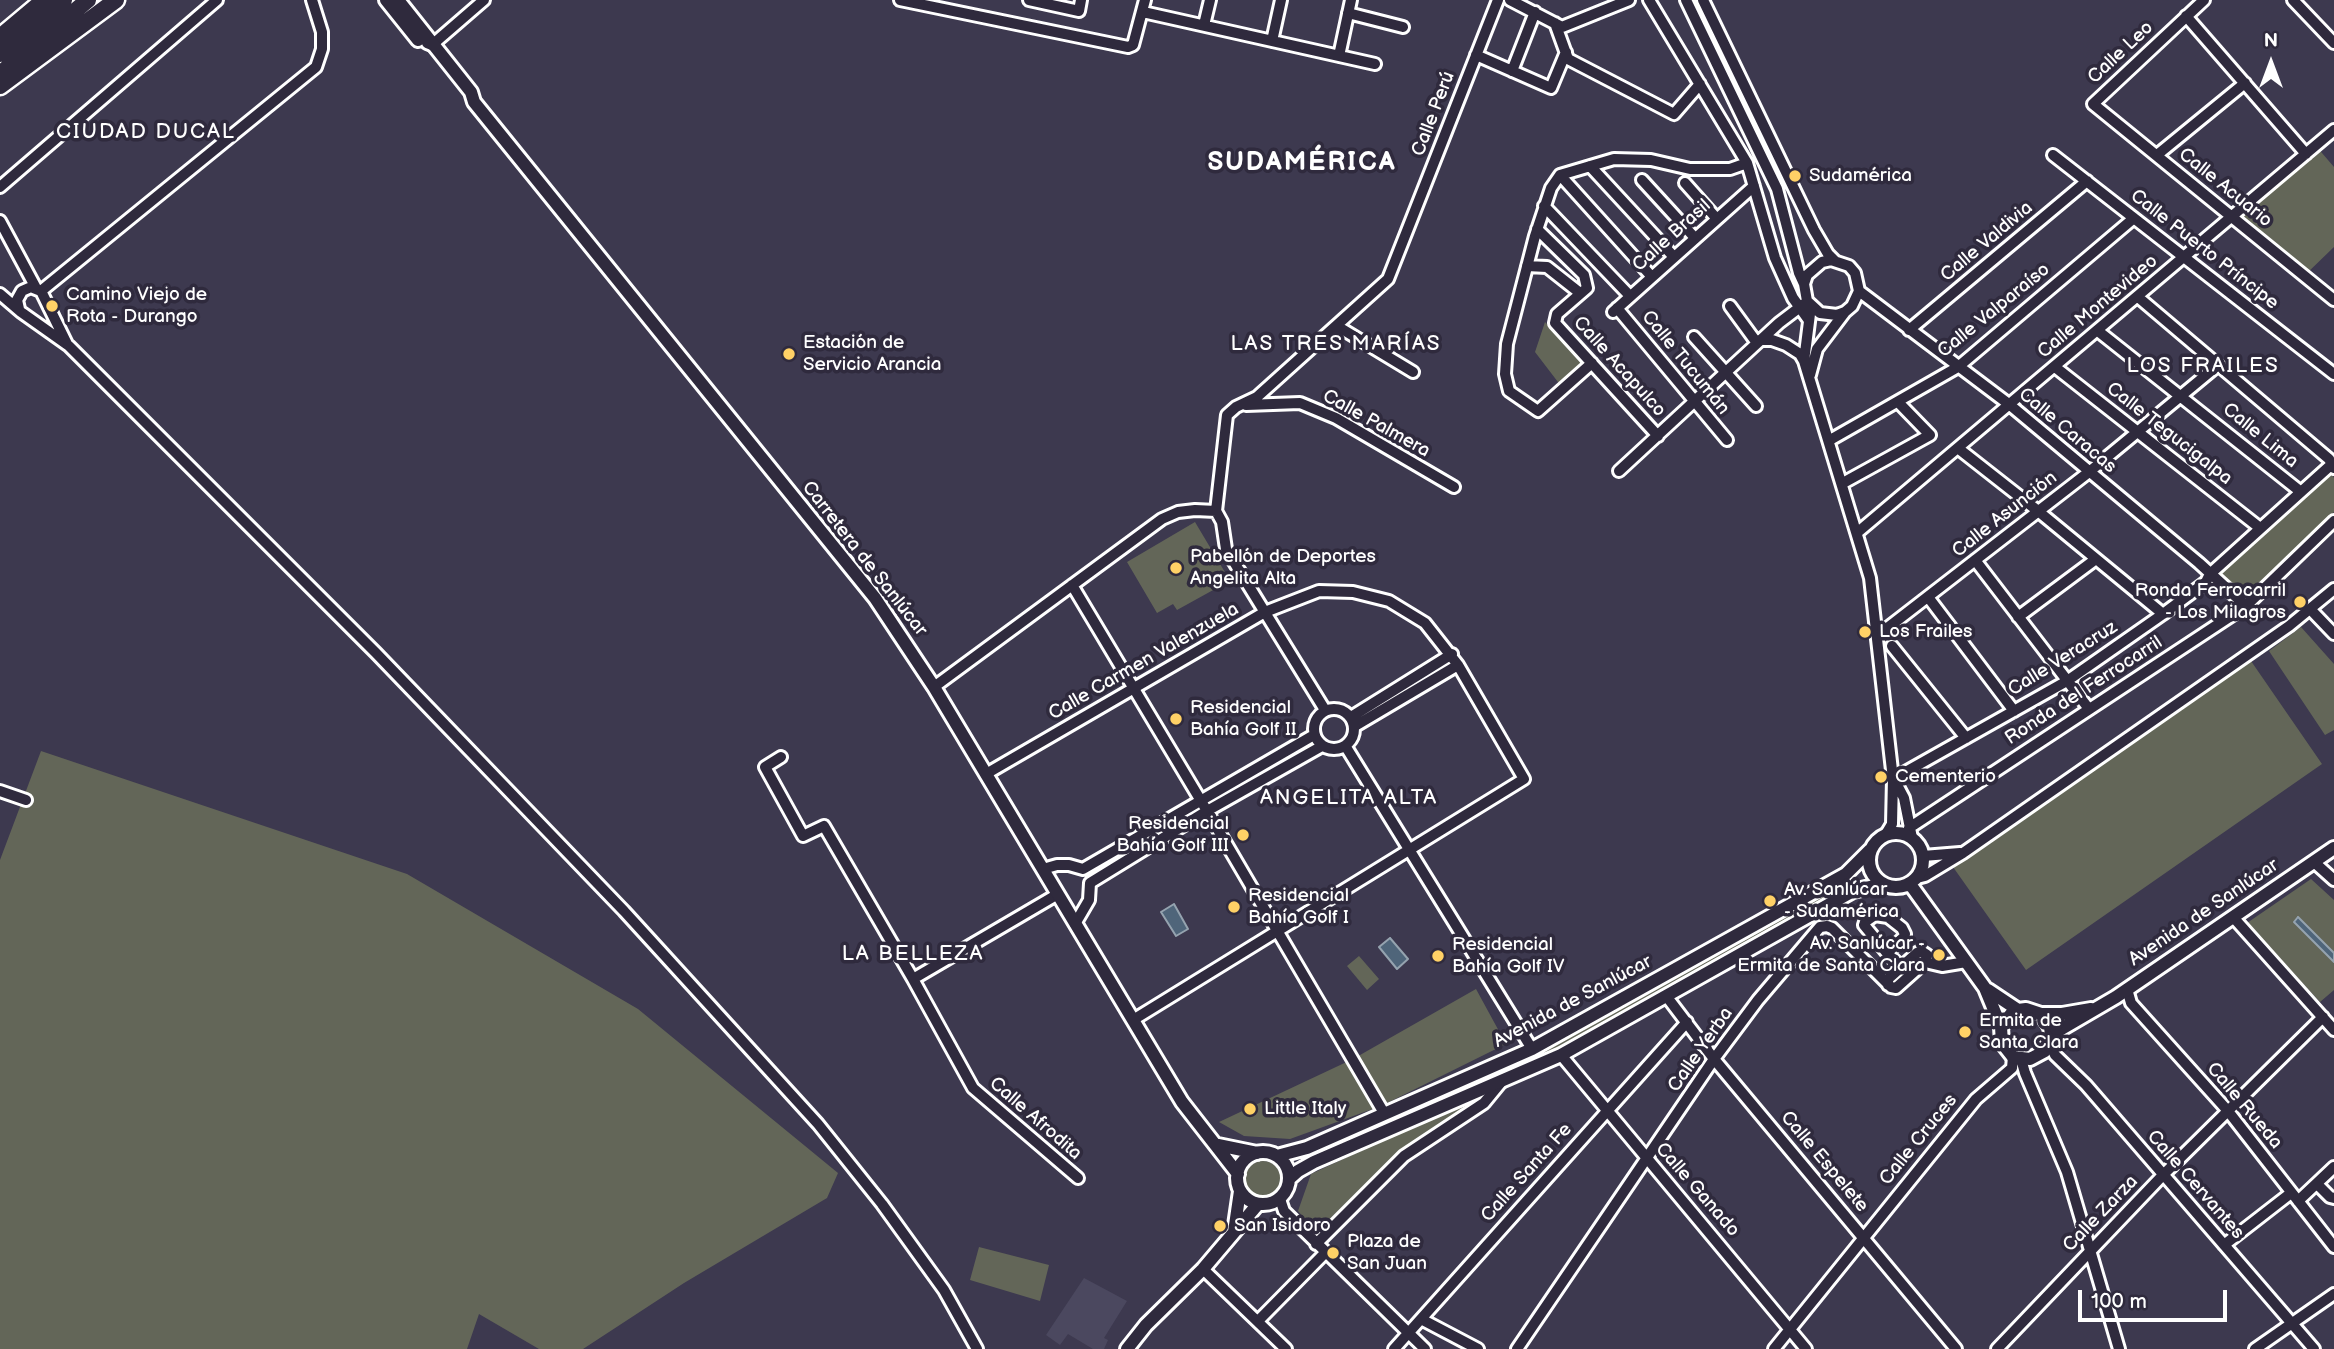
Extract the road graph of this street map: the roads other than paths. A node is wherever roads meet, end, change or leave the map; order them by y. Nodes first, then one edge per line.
1 (44, 0) edge
2 (64, 0) edge
3 (88, 0) edge
4 (116, 0) edge
5 (217, 0) edge
6 (313, 0) edge
7 (388, 0) edge
8 (398, 0) edge
9 (484, 0) edge
10 (900, 0) edge
11 (1030, 0) edge
12 (1081, 0) edge
13 (1210, 0) edge
14 (1281, 0) edge
15 (1350, 0) edge
16 (1498, 0) edge
17 (1629, 0) edge
18 (1649, 0) edge
19 (1686, 0) edge
20 (1703, 0) edge
21 (2204, 0) edge
22 (2292, 0) edge
23 (1516, 1) edge
24 (1144, 6) edge
25 (1535, 12) junction
26 (1348, 13) junction
27 (2186, 16) junction
28 (1555, 23) junction
29 (1203, 25) junction
30 (1403, 27) dead end
31 (0, 37) edge
32 (1272, 41) junction
33 (2334, 43) edge
34 (432, 45) junction
35 (1566, 52) junction
36 (0, 54) edge
37 (1476, 55) junction
38 (1339, 56) junction
39 (1375, 64) dead end
40 (1512, 71) junction
41 (0, 74) edge
42 (2245, 83) junction
43 (1700, 84) junction
44 (0, 86) edge
45 (474, 102) junction
46 (2093, 104) joint
47 (2334, 130) edge
48 (2306, 154) junction
49 (2053, 155) dead end
50 (2157, 155) junction
51 (1747, 163) junction
52 (1590, 166) junction
53 (1560, 175) junction
54 (1642, 180) dead end
55 (2087, 181) junction
56 (1685, 183) dead end
57 (1754, 186) junction
58 (0, 187) edge
59 (1544, 206) junction
60 (2233, 216) junction
61 (2134, 218) junction
62 (1717, 219) junction
63 (0, 221) edge
64 (1537, 229) junction
65 (1695, 238) junction
66 (1674, 257) junction
67 (2185, 257) junction
68 (1835, 261) junction
69 (1527, 266) junction
70 (1652, 277) junction
71 (1804, 284) junction
72 (31, 291) junction
73 (1859, 291) junction
74 (0, 292) edge
75 (1580, 293) junction
76 (1630, 296) junction
77 (2138, 297) junction
78 (2334, 300) edge
79 (46, 304) junction
80 (1806, 305) junction
81 (1730, 306) dead end
82 (19, 309) junction
83 (1615, 310) joint
84 (1845, 312) junction
85 (29, 317) junction
86 (1337, 326) junction
87 (1909, 330) junction
88 (2098, 331) junction
89 (1694, 337) dead end
90 (1759, 342) junction
91 (69, 346) junction
92 (1804, 361) junction
93 (1592, 363) junction
94 (1958, 366) junction
95 (2217, 366) junction
96 (2055, 367) junction
97 (1413, 372) dead end
98 (1726, 372) junction
99 (2334, 374) edge
100 (1810, 375) junction
101 (2181, 395) junction
102 (1695, 402) junction
103 (1898, 402) junction
104 (1756, 405) dead end
105 (2010, 405) junction
106 (1236, 407) junction
107 (2138, 431) junction
108 (1658, 436) junction
109 (1727, 440) dead end
110 (1830, 440) junction
111 (1959, 449) junction
112 (2333, 466) edge
113 (1619, 471) dead end
114 (2089, 472) junction
115 (1843, 483) junction
116 (1454, 487) dead end
117 (2301, 492) junction
118 (1216, 511) junction
119 (2038, 511) junction
120 (2334, 521) edge
121 (2260, 528) junction
122 (1858, 533) junction
123 (2096, 559) junction
124 (1975, 560) junction
125 (2210, 574) junction
126 (1072, 585) junction
127 (2334, 589) edge
128 (1928, 597) junction
129 (2246, 606) junction
130 (2311, 610) junction
131 (1265, 612) junction
132 (2163, 614) junction
133 (2334, 614) edge
134 (2018, 617) junction
135 (2323, 621) junction
136 (2334, 635) edge
137 (1877, 636) junction
138 (1892, 646) dead end
139 (1452, 654) junction
140 (1458, 665) junction
141 (2067, 681) junction
142 (934, 687) junction
143 (1133, 687) junction
144 (2089, 709) junction
145 (1325, 710) junction
146 (2014, 711) junction
147 (1353, 721) junction
148 (1314, 736) junction
149 (1966, 738) junction
150 (1322, 746) junction
151 (1346, 747) junction
152 (780, 757) dead end
153 (986, 774) junction
154 (1893, 779) junction
155 (0, 791) edge
156 (1200, 799) junction
157 (26, 800) dead end
158 (1207, 811) junction
159 (1910, 833) junction
160 (1886, 834) junction
161 (2334, 848) edge
162 (1870, 850) junction
163 (1409, 851) junction
164 (1963, 853) junction
165 (1923, 856) junction
166 (2314, 862) junction
167 (1044, 869) junction
168 (1083, 869) junction
169 (2334, 880) edge
170 (1914, 881) junction
171 (1090, 883) junction
172 (1882, 884) junction
173 (1058, 894) junction
174 (2233, 917) junction
175 (1075, 924) junction
176 (1279, 932) junction
177 (1887, 953) dead end
178 (1925, 962) junction
179 (1966, 962) junction
180 (1901, 967) junction
181 (913, 979) junction
182 (1888, 985) junction
183 (1985, 988) junction
184 (2127, 989) junction
185 (1667, 997) junction
186 (2094, 1008) junction
187 (2018, 1010) junction
188 (2041, 1014) junction
189 (2323, 1017) junction
190 (1133, 1020) junction
191 (1687, 1022) junction
192 (2001, 1027) junction
193 (2334, 1030) edge
194 (2050, 1039) junction
195 (1532, 1049) junction
196 (1561, 1055) junction
197 (2017, 1058) junction
198 (1714, 1059) junction
199 (1503, 1080) junction
200 (1606, 1110) junction
201 (2228, 1111) junction
202 (1384, 1113) junction
203 (1217, 1145) junction
204 (1257, 1153) junction
205 (1277, 1156) junction
206 (1647, 1160) junction
207 (2334, 1167) edge
208 (1238, 1174) junction
209 (2162, 1175) junction
210 (1078, 1178) dead end
211 (1290, 1180) junction
212 (2317, 1184) junction
213 (1240, 1191) junction
214 (2294, 1197) junction
215 (2334, 1198) edge
216 (1280, 1199) junction
217 (1258, 1204) junction
218 (1234, 1233) junction
219 (1863, 1236) junction
220 (2224, 1245) junction
221 (2334, 1247) edge
222 (1320, 1249) junction
223 (2090, 1250) junction
224 (1203, 1269) junction
225 (2334, 1294) edge
226 (1421, 1319) junction
227 (1258, 1321) junction
228 (2293, 1324) junction
229 (1790, 1329) junction
230 (1410, 1334) junction
231 (2115, 1347) edge
232 (976, 1349) edge
233 (1127, 1349) edge
234 (1286, 1349) edge
235 (1394, 1349) edge
236 (1424, 1349) edge
237 (1478, 1349) edge
238 (1517, 1349) edge
239 (1774, 1349) edge
240 (1806, 1349) edge
241 (1955, 1349) edge
242 (1997, 1349) edge
243 (2255, 1349) edge
244 (2314, 1349) edge

1 - 31 highway
2 - 36 highway
3 - 41 highway
4 - 44 highway
5 - 58 street
6 - 72 street
7 - 34 street
7 - 45 main road, Carretera de Sanlúcar
8 - 34 main road, Carretera de Sanlúcar
9 - 34 street
10 - 24 street
11 - 12 street
13 - 29 street
14 - 32 street
15 - 26 street
16 - 37 street, Calle Perú
17 - 28 street
18 - 43 street
19 - 71 street
20 - 68 street
21 - 27 street, Calle Leo
22 - 33 street
23 - 25 street
24 - 29 street
25 - 28 street
25 - 40 street
26 - 30 street
26 - 38 street
27 - 42 street
27 - 46 street, Calle Leo
28 - 35 street
29 - 32 street
32 - 38 street
34 - 45 main road, Carretera de Sanlúcar
35 - 40 street
35 - 43 street
37 - 40 street
37 - 86 street, Calle Perú
38 - 39 street
42 - 48 street
42 - 50 street
43 - 51 street
45 - 142 main road, Carretera de Sanlúcar
46 - 50 street, Calle Acuario
47 - 48 street, Calle Montevideo
48 - 60 street, Calle Montevideo
49 - 55 street, Calle Puerto Príncipe
50 - 60 street, Calle Acuario
51 - 52 street
51 - 57 street
52 - 53 street
52 - 66 street
53 - 59 street
53 - 70 street
54 - 65 street
55 - 61 street, Calle Puerto Príncipe
55 - 87 street, Calle Valdivia
56 - 62 street
57 - 62 street, Calle Brasil
57 - 80 street
59 - 64 street
59 - 76 street
60 - 67 street, Calle Montevideo
60 - 78 street, Calle Acuario
61 - 67 street, Calle Puerto Príncipe
61 - 94 street, Calle Valparaíso
62 - 65 street, Calle Brasil
63 - 72 street
64 - 69 street
64 - 75 street, Calle Acapulco
65 - 66 street, Calle Brasil
66 - 70 street, Calle Brasil
67 - 77 street, Calle Montevideo
67 - 99 street, Calle Puerto Príncipe
68 - 71 street
68 - 73 street
69 - 75 street
69 - 93 street
70 - 76 street, Calle Brasil
71 - 80 street
72 - 74 street
72 - 79 street
72 - 82 street
73 - 84 street
73 - 87 street, Calle Caracas
74 - 82 street
75 - 93 street, Calle Acapulco
76 - 83 street, Calle Brasil
77 - 88 street, Calle Montevideo
77 - 95 street
79 - 85 street
79 - 91 street
80 - 84 street
80 - 90 street
80 - 92 street
81 - 90 street
82 - 85 street
83 - 102 street, Calle Tucumán
84 - 100 street
85 - 91 street
86 - 97 street
86 - 106 street
87 - 94 street, Calle Caracas
88 - 96 street, Calle Montevideo
88 - 101 street, Calle Lima
89 - 98 street
90 - 92 street
90 - 98 street
91 - 232 street
92 - 100 street
93 - 108 street, Calle Acapulco
94 - 103 street, Calle Valparaíso
94 - 105 street, Calle Caracas
95 - 101 street, Calle Asunción
95 - 112 street
96 - 105 street, Calle Montevideo
96 - 107 street, Calle Tegucigalpa
98 - 102 street
98 - 104 street
100 - 110 street
101 - 107 street, Calle Asunción
101 - 117 street, Calle Lima
102 - 108 street
102 - 109 street, Calle Tucumán
103 - 110 street, Calle Valparaíso
103 - 115 street
105 - 111 street, Calle Montevideo
105 - 114 street, Calle Caracas
106 - 116 street, Calle Palmera
106 - 118 street
107 - 114 street, Calle Asunción
107 - 121 street, Calle Tegucigalpa
108 - 113 street
110 - 115 street
111 - 119 street
111 - 122 street, Calle Montevideo
112 - 117 street, Calle Veracruz
114 - 119 street, Calle Asunción
114 - 125 street, Calle Caracas
115 - 122 street
117 - 121 street, Calle Veracruz
118 - 126 street
118 - 131 street
119 - 123 street
119 - 124 street, Calle Asunción
120 - 129 street, Ronda del Ferrocarril
121 - 125 street, Calle Veracruz
122 - 137 street
123 - 132 street
123 - 134 street
124 - 128 street, Calle Asunción
124 - 134 street
125 - 129 street, Calle Caracas
125 - 132 street, Calle Veracruz
126 - 142 street
126 - 143 street
127 - 130 street
128 - 137 street, Calle Asunción
128 - 146 street
129 - 144 street, Ronda del Ferrocarril
130 - 135 street
130 - 164 street
131 - 139 street, Calle Carmen Valenzuela
131 - 143 street, Calle Carmen Valenzuela
131 - 145 street
132 - 141 street, Calle Veracruz
133 - 135 street
134 - 141 street
135 - 136 street
137 - 154 street
138 - 149 street
139 - 140 street, Calle Carmen Valenzuela
139 - 147 street
140 - 147 street
140 - 163 street, Calle Carmen Valenzuela
141 - 144 street
141 - 146 street, Calle Veracruz
142 - 153 main road, Carretera de Sanlúcar
143 - 153 street, Calle Carmen Valenzuela
143 - 156 street
144 - 159 street, Ronda del Ferrocarril
145 - 147 street
145 - 148 street
146 - 149 street, Calle Veracruz
147 - 151 street
148 - 150 street
148 - 156 street
149 - 154 street, Calle Veracruz
150 - 151 street
150 - 158 street
151 - 163 street
152 - 181 street, Calle Afrodita
153 - 167 main road, Carretera de Sanlúcar
154 - 159 street
154 - 160 street
155 - 157 street
156 - 158 street
156 - 168 street
158 - 171 street
158 - 176 street
159 - 160 main road
159 - 165 main road
160 - 162 main road
161 - 166 main road, Avenida de Sanlúcar
162 - 172 main road
162 - 195 main road, Avenida de Sanlúcar
163 - 176 street
163 - 195 street
164 - 165 street
164 - 170 street
165 - 170 main road
166 - 169 street
166 - 174 main road, Avenida de Sanlúcar
167 - 168 street
167 - 173 main road, Carretera de Sanlúcar
168 - 171 street
170 - 172 main road
170 - 179 main road
171 - 175 street
172 - 185 main road, Avenida de Sanlúcar
173 - 175 main road, Carretera de Sanlúcar
173 - 181 street
174 - 184 main road, Avenida de Sanlúcar
174 - 189 street
175 - 190 main road, Carretera de Sanlúcar
176 - 190 street
176 - 202 street
177 - 180 street
178 - 179 street
178 - 180 street
178 - 182 street
179 - 183 main road
180 - 182 street
181 - 210 street, Calle Afrodita
182 - 198 street, Calle Yerba
183 - 187 main road
183 - 192 main road
184 - 186 main road, Avenida de Sanlúcar
184 - 201 street, Calle Rueda
185 - 191 street, Calle Espelete
185 - 196 main road, Avenida de Sanlúcar
186 - 188 main road
186 - 194 main road, Avenida de Sanlúcar
187 - 188 main road
187 - 192 main road
188 - 194 main road
189 - 193 street
189 - 201 street, Calle Zarza
190 - 203 main road, Carretera de Sanlúcar
191 - 198 street, Calle Espelete
191 - 200 street, Calle Santa Fe
192 - 197 main road
194 - 197 main road
194 - 209 street, Calle Cervantes
195 - 202 main road, Avenida de Sanlúcar
196 - 199 main road, Avenida de Sanlúcar
196 - 200 street, Calle Ganado
197 - 219 street, Calle Cruces
197 - 223 street
198 - 206 street, Calle Yerba
198 - 219 street, Calle Espelete
199 - 211 main road, Avenida de Sanlúcar
199 - 222 street
200 - 206 street, Calle Ganado
200 - 226 street, Calle Santa Fe
201 - 209 street, Calle Zarza
201 - 214 street, Calle Rueda
202 - 205 main road, Avenida de Sanlúcar
203 - 204 main road
203 - 208 main road, Carretera de Sanlúcar
204 - 205 main road
204 - 208 main road
205 - 211 main road
206 - 229 street, Calle Ganado
206 - 238 street, Calle Yerba
207 - 212 street
208 - 213 main road
209 - 220 street, Calle Cervantes
209 - 223 street, Calle Zarza
211 - 216 main road
212 - 214 street
212 - 215 street
213 - 217 main road
213 - 218 main road
214 - 220 street
214 - 221 street, Calle Rueda
216 - 217 main road
216 - 222 street
217 - 218 main road
218 - 224 main road
219 - 229 street, Calle Cruces
219 - 241 street, Calle Espelete
220 - 228 street, Calle Cervantes
222 - 227 street
222 - 230 street
223 - 231 street
223 - 242 street, Calle Zarza
224 - 227 street
224 - 233 main road
225 - 228 street
226 - 230 street, Calle Santa Fe
226 - 237 street
227 - 234 street
228 - 243 street
228 - 244 street, Calle Cervantes
229 - 239 street, Calle Cruces
229 - 240 street, Calle Ganado
230 - 235 street, Calle Santa Fe
230 - 236 street

